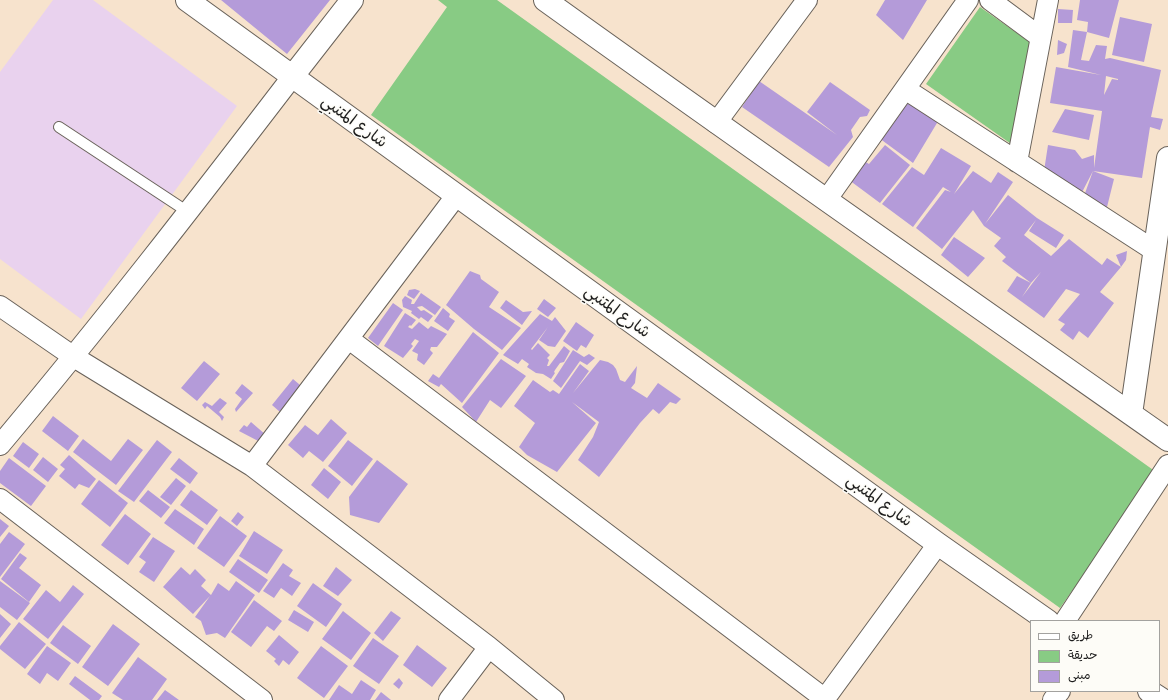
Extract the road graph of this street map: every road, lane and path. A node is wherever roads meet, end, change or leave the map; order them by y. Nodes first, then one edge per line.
1 (187, 0) edge
2 (352, 0) edge
3 (545, 0) edge
4 (968, 0) edge
5 (990, 0) edge
6 (1048, 0) edge
7 (798, 3) edge
8 (1040, 37) junction
9 (292, 77) junction
10 (905, 89) junction
11 (716, 123) junction
12 (59, 127) dead end
13 (1168, 158) edge
14 (1016, 162) junction
15 (456, 196) junction
16 (827, 199) junction
17 (188, 212) junction
18 (1155, 251) junction
19 (0, 306) edge
20 (349, 339) junction
21 (74, 357) junction
22 (1132, 414) junction
23 (1168, 440) edge
24 (0, 445) edge
25 (252, 466) junction
26 (1168, 466) edge
27 (0, 499) edge
28 (938, 544) junction
29 (1047, 620) edge
30 (1066, 620) edge
31 (489, 647) junction
32 (1059, 692) edge
33 (1150, 692) edge
34 (262, 700) edge
35 (449, 700) edge
36 (554, 700) edge
37 (825, 700) edge
38 (1053, 700) edge
39 (1162, 700) edge

1 - 9 street, شارع المتنبي
2 - 9 street
3 - 11 street
4 - 10 street
5 - 8 street
6 - 8 street
7 - 11 street
8 - 14 street
9 - 15 street, شارع المتنبي
9 - 17 street
10 - 14 street
10 - 16 street
11 - 16 street
12 - 17 lane
13 - 18 street
14 - 18 street
15 - 20 street
15 - 28 street, شارع المتنبي
16 - 22 street
17 - 21 street
18 - 22 street
19 - 21 street
20 - 25 street
20 - 37 street
21 - 24 street
21 - 25 street
22 - 23 street
25 - 31 street
26 - 30 street
27 - 34 street
28 - 29 street, شارع المتنبي
28 - 37 street
31 - 35 street
31 - 36 street
32 - 38 street
33 - 39 street

